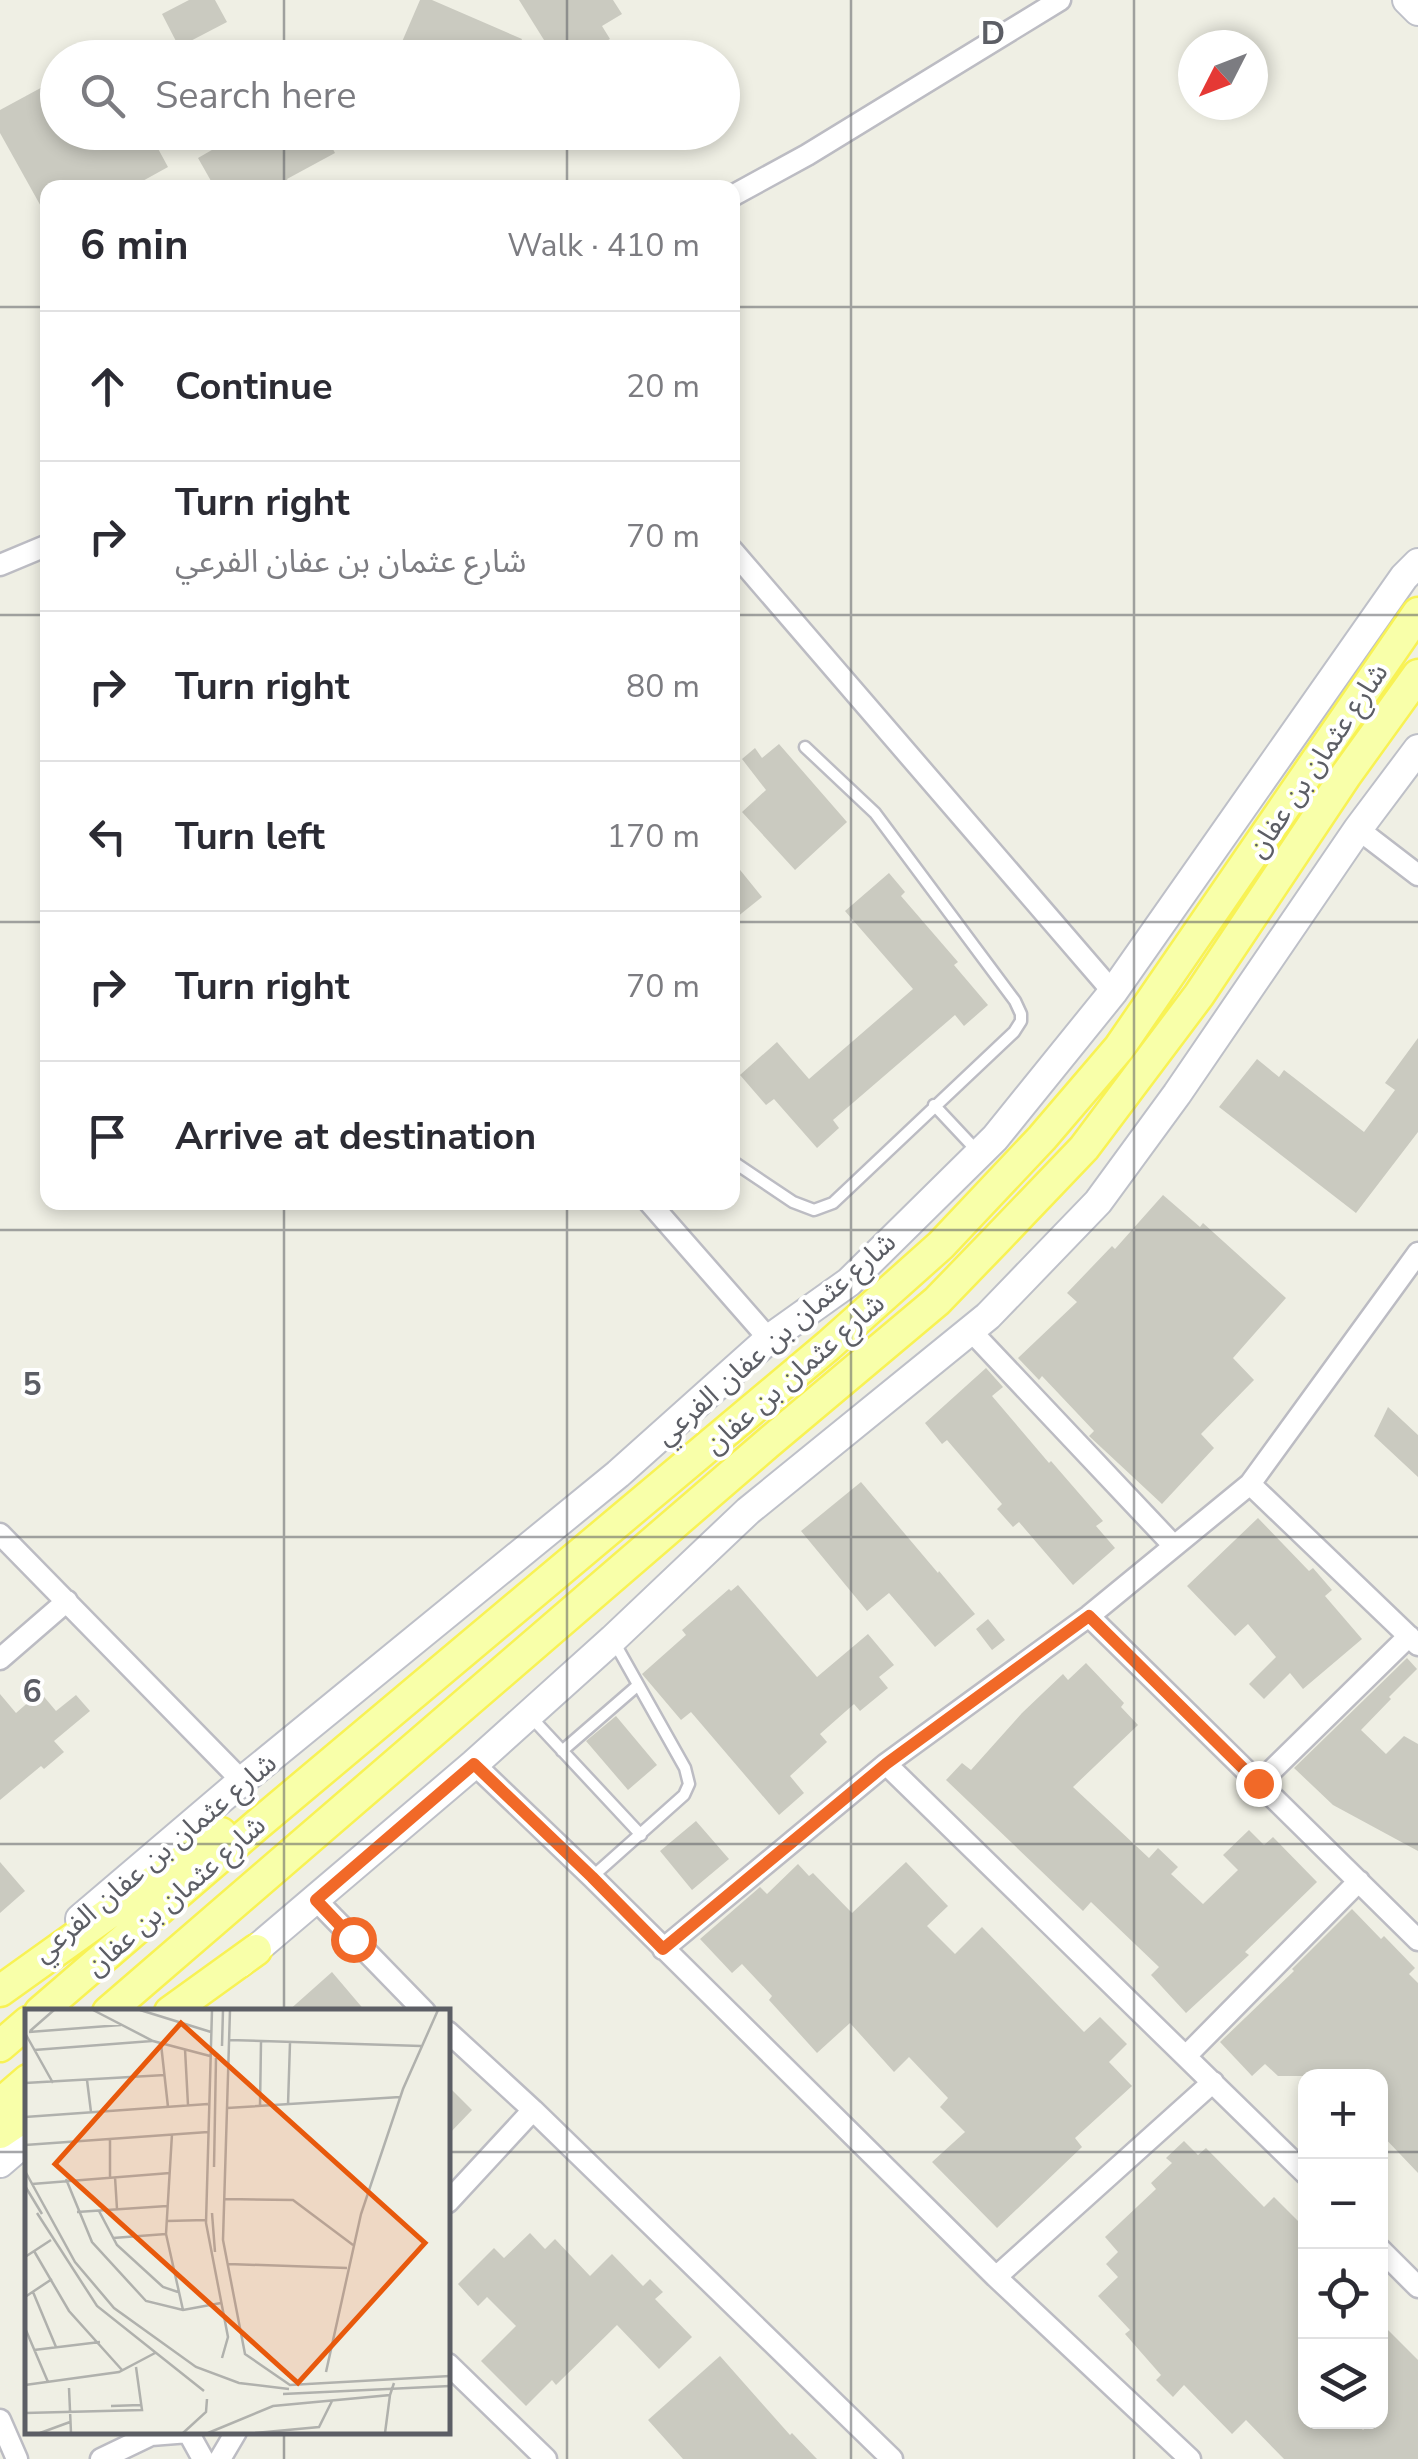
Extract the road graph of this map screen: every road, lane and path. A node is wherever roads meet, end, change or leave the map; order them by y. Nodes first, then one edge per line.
1 (1060, 0) edge
2 (1407, 0) edge
3 (1418, 11) edge
4 (740, 192) edge
5 (40, 548) edge
6 (740, 559) edge
7 (1418, 563) edge
8 (0, 565) edge
9 (1418, 613) edge
10 (1418, 675) edge
11 (805, 747) dead end
12 (1418, 749) edge
13 (1358, 829) junction
14 (1418, 875) edge
15 (1113, 992) junction
16 (934, 1105) junction
17 (980, 1154) junction
18 (740, 1166) edge
19 (656, 1210) edge
20 (1416, 1261) edge
21 (971, 1331) junction
22 (769, 1339) junction
23 (1250, 1484) junction
24 (0, 1534) edge
25 (1174, 1546) junction
26 (67, 1602) junction
27 (1089, 1616) junction
28 (613, 1639) junction
29 (1414, 1641) edge
30 (0, 1659) edge
31 (638, 1686) junction
32 (410, 1698) junction
33 (529, 1715) junction
34 (562, 1751) junction
35 (474, 1764) junction
36 (886, 1764) junction
37 (242, 1780) junction
38 (1258, 1783) junction
39 (641, 1836) junction
40 (592, 1877) junction
41 (1358, 1881) junction
42 (316, 1900) junction
43 (1418, 1940) edge
44 (663, 1949) junction
45 (256, 1950) junction
46 (0, 1989) edge
47 (43, 2009) edge
48 (111, 2009) edge
49 (174, 2009) edge
50 (185, 2009) edge
51 (420, 2009) edge
52 (25, 2025) edge
53 (450, 2034) edge
54 (0, 2046) edge
55 (1186, 2056) junction
56 (1214, 2082) junction
57 (25, 2083) edge
58 (0, 2104) edge
59 (532, 2110) junction
60 (25, 2116) edge
61 (0, 2133) edge
62 (25, 2142) edge
63 (0, 2163) edge
64 (1298, 2166) edge
65 (450, 2200) edge
66 (1388, 2258) edge
67 (996, 2276) junction
68 (1418, 2287) edge
69 (450, 2366) edge
70 (0, 2420) edge
71 (151, 2434) edge
72 (190, 2434) edge
73 (235, 2434) edge
74 (17, 2459) edge
75 (100, 2459) edge
76 (204, 2459) edge
77 (220, 2459) edge
78 (546, 2459) edge
79 (892, 2459) edge
80 (1190, 2459) edge

1 - 4 street
2 - 3 main road
5 - 8 street
6 - 15 street
7 - 15 main road, شارع عثمان بن عفان الفرعي
9 - 32 main road, شارع عثمان بن عفان
10 - 48 main road, شارع عثمان بن عفان
11 - 16 lane
12 - 13 main road
13 - 14 street
13 - 21 main road
15 - 17 main road, شارع عثمان بن عفان الفرعي
16 - 17 lane
16 - 18 lane
17 - 22 main road, شارع عثمان بن عفان الفرعي
19 - 22 street
20 - 23 street
21 - 25 street
21 - 28 main road
22 - 37 main road, شارع عثمان بن عفان الفرعي
23 - 25 street
23 - 29 street
24 - 26 street
25 - 27 street
26 - 30 street
26 - 37 street
27 - 36 street
27 - 38 street
28 - 31 lane
28 - 33 main road
29 - 38 street
31 - 34 lane
31 - 39 lane
32 - 46 main road
32 - 47 main road, شارع عثمان بن عفان
33 - 34 lane
33 - 35 main road
34 - 39 lane
35 - 40 street
35 - 42 main road
36 - 44 street
36 - 55 street
37 - 46 main road, شارع عثمان بن عفان الفرعي
38 - 41 street
39 - 40 lane
40 - 44 street
41 - 43 street
41 - 55 street
42 - 45 main road
42 - 51 street
44 - 67 street
45 - 49 main road
45 - 50 main road
52 - 54 main road
53 - 59 street
55 - 56 street
56 - 64 street
56 - 67 street
57 - 58 main road
59 - 65 street
59 - 79 street
60 - 61 main road
62 - 63 main road
66 - 68 street
67 - 80 street
69 - 78 street
70 - 74 street
71 - 75 street
72 - 76 street
73 - 77 street

